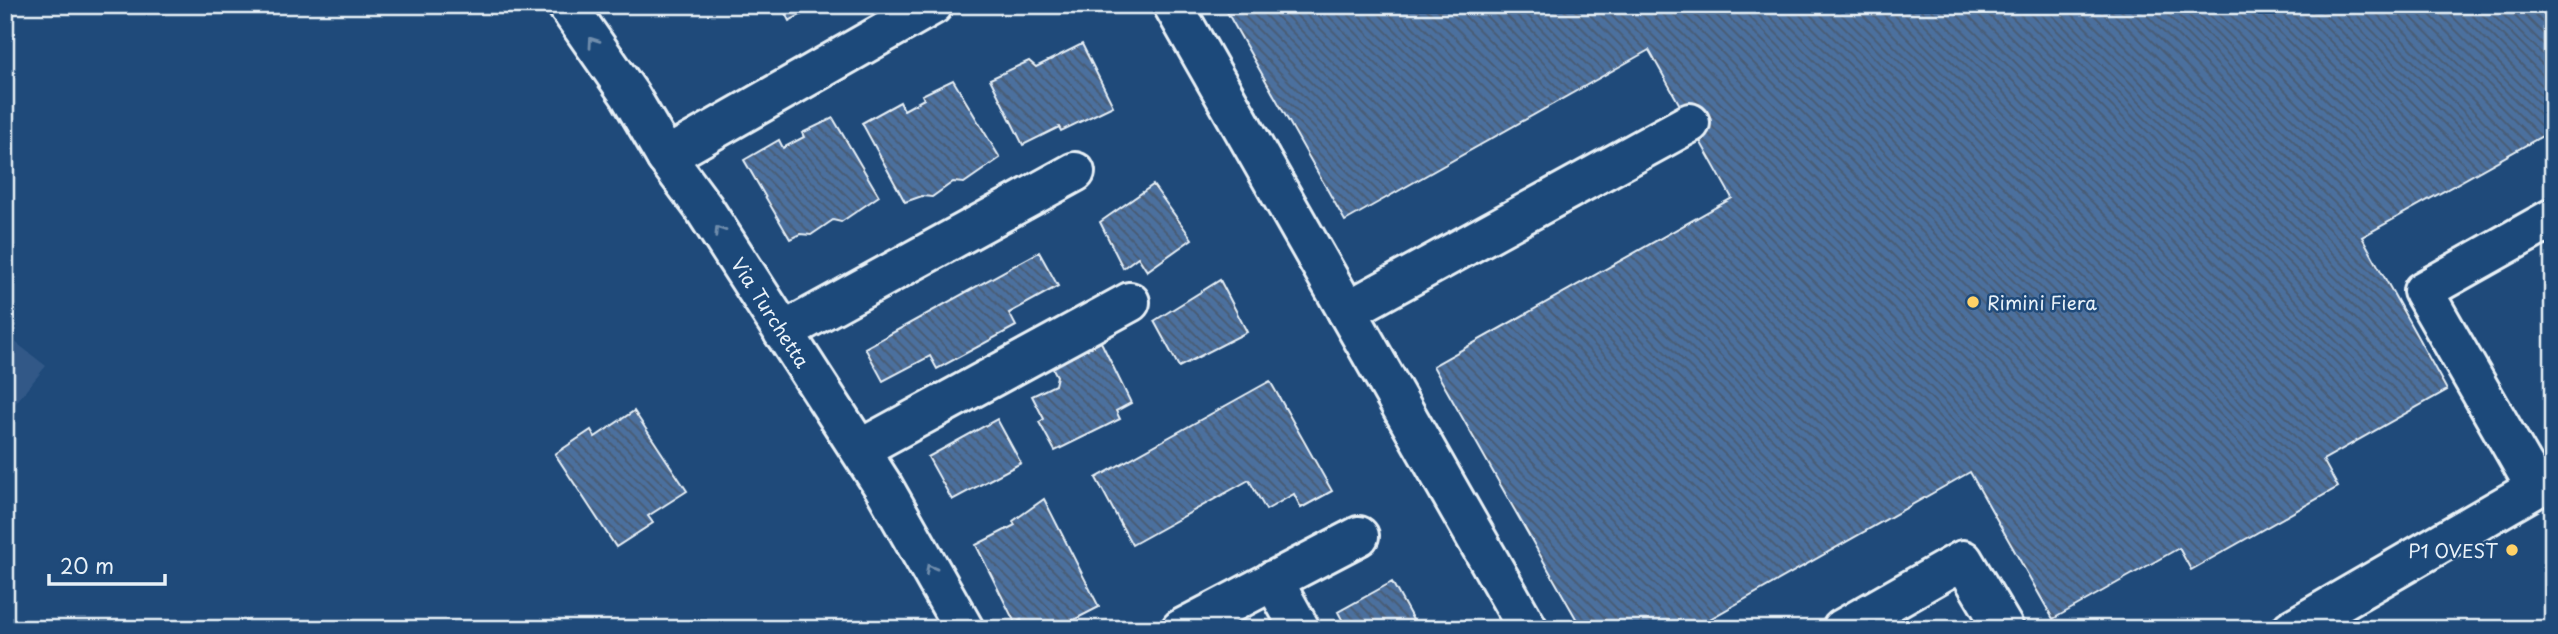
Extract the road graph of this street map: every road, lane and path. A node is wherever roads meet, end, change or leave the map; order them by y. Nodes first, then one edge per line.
1 (567, 5) edge
2 (933, 5) edge
3 (1173, 5) edge
4 (1690, 122) dead end
5 (666, 158) junction
6 (1075, 172) dead end
7 (2553, 218) edge
8 (1130, 302) dead end
9 (1346, 311) junction
10 (783, 332) junction
11 (860, 449) junction
12 (2544, 483) edge
13 (1359, 536) dead end
14 (1273, 580) junction
15 (2304, 626) edge
16 (964, 629) edge
17 (1181, 629) edge
18 (1300, 629) edge
19 (1528, 629) edge
20 (1842, 629) edge
21 (2004, 629) edge

5 -> 1 street, Via Turchetta
2 - 5 street
3 - 9 street
4 - 9 street
10 -> 5 street, Via Turchetta
6 - 10 street
7 - 12 street
8 - 11 street
9 - 19 street
10 - 11 street, Via Turchetta
16 -> 11 street, Via Turchetta
12 - 15 street
13 - 14 street
14 - 17 street
14 - 18 street
20 - 21 street

